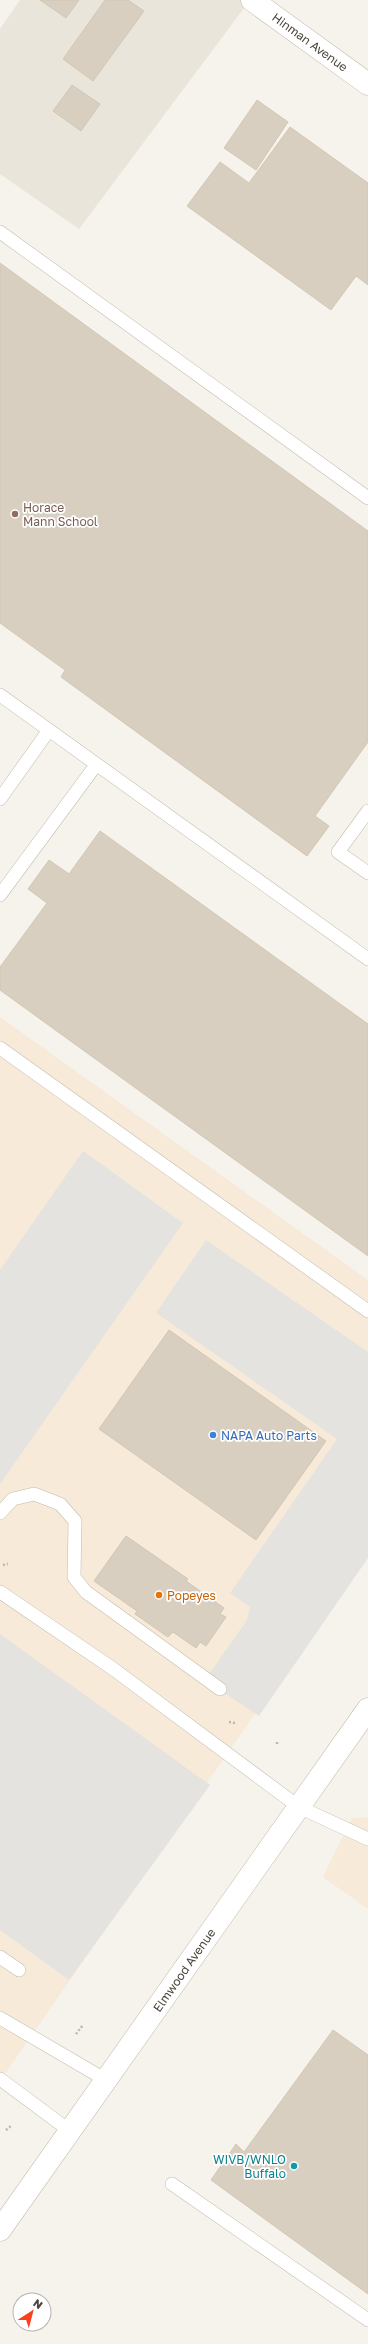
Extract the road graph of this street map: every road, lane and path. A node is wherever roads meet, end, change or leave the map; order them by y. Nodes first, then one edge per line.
1 (252, 0) edge
2 (368, 84) edge
3 (0, 232) edge
4 (368, 498) edge
5 (0, 695) edge
6 (49, 730) junction
7 (96, 765) junction
8 (0, 798) edge
9 (368, 811) edge
10 (368, 873) edge
11 (0, 895) edge
12 (368, 959) edge
13 (0, 1048) edge
14 (368, 1311) edge
15 (0, 1513) edge
16 (8, 1564) dead end
17 (3, 1565) dead end
18 (0, 1592) edge
19 (220, 1689) dead end
20 (368, 1709) edge
21 (229, 1722) dead end
22 (236, 1723) dead end
23 (277, 1742) dead end
24 (277, 1746) dead end
25 (299, 1807) junction
26 (368, 1839) edge
27 (0, 1956) edge
28 (19, 1970) dead end
29 (0, 2018) edge
30 (83, 2025) dead end
31 (75, 2036) dead end
32 (0, 2079) edge
33 (106, 2080) junction
34 (12, 2125) dead end
35 (6, 2130) dead end
36 (70, 2131) junction
37 (172, 2184) dead end
38 (0, 2230) edge
39 (368, 2320) edge

1 - 2 street, Hinman Avenue
3 - 4 lane
5 - 6 lane
6 - 7 lane
6 - 8 lane
7 - 11 lane
7 - 12 lane
9 - 10 lane
13 - 14 lane
15 - 19 lane
16 - 17 path
18 - 25 lane
20 - 25 street, Elmwood Avenue
21 - 22 path
23 - 24 path
25 - 26 lane
25 - 33 street, Elmwood Avenue
27 - 28 lane
29 - 33 lane
30 - 31 path
32 - 36 lane
33 - 36 street, Elmwood Avenue
34 - 35 path
36 - 38 street, Elmwood Avenue
37 - 39 lane

